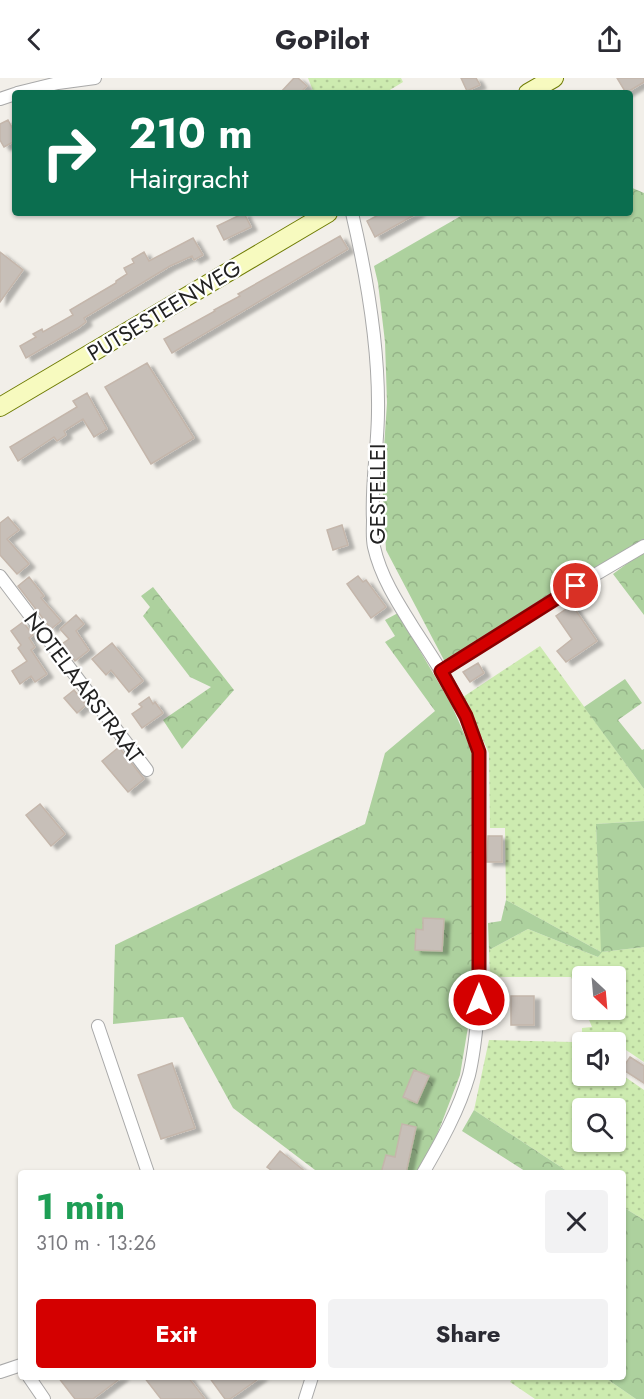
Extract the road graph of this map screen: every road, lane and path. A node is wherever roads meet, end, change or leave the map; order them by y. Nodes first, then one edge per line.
1 (95, 78) edge
2 (554, 78) edge
3 (29, 90) edge
4 (533, 90) edge
5 (323, 216) edge
6 (352, 216) edge
7 (0, 407) edge
8 (644, 546) edge
9 (0, 576) edge
10 (441, 671) junction
11 (147, 770) dead end
12 (99, 1026) dead end
13 (147, 1170) edge
14 (425, 1170) edge
15 (18, 1366) edge
16 (0, 1372) edge
17 (31, 1380) edge
18 (311, 1380) edge
19 (44, 1399) edge
20 (304, 1399) edge

1 - 3 street
2 - 4 main road
5 - 7 main road, PUTSESTEENWEG
6 - 10 street, GESTELLEI
8 - 10 street
9 - 11 street, NOTELAARSTRAAT
10 - 14 street, GESTELLEI
12 - 13 street
15 - 16 street
17 - 19 street
18 - 20 street

